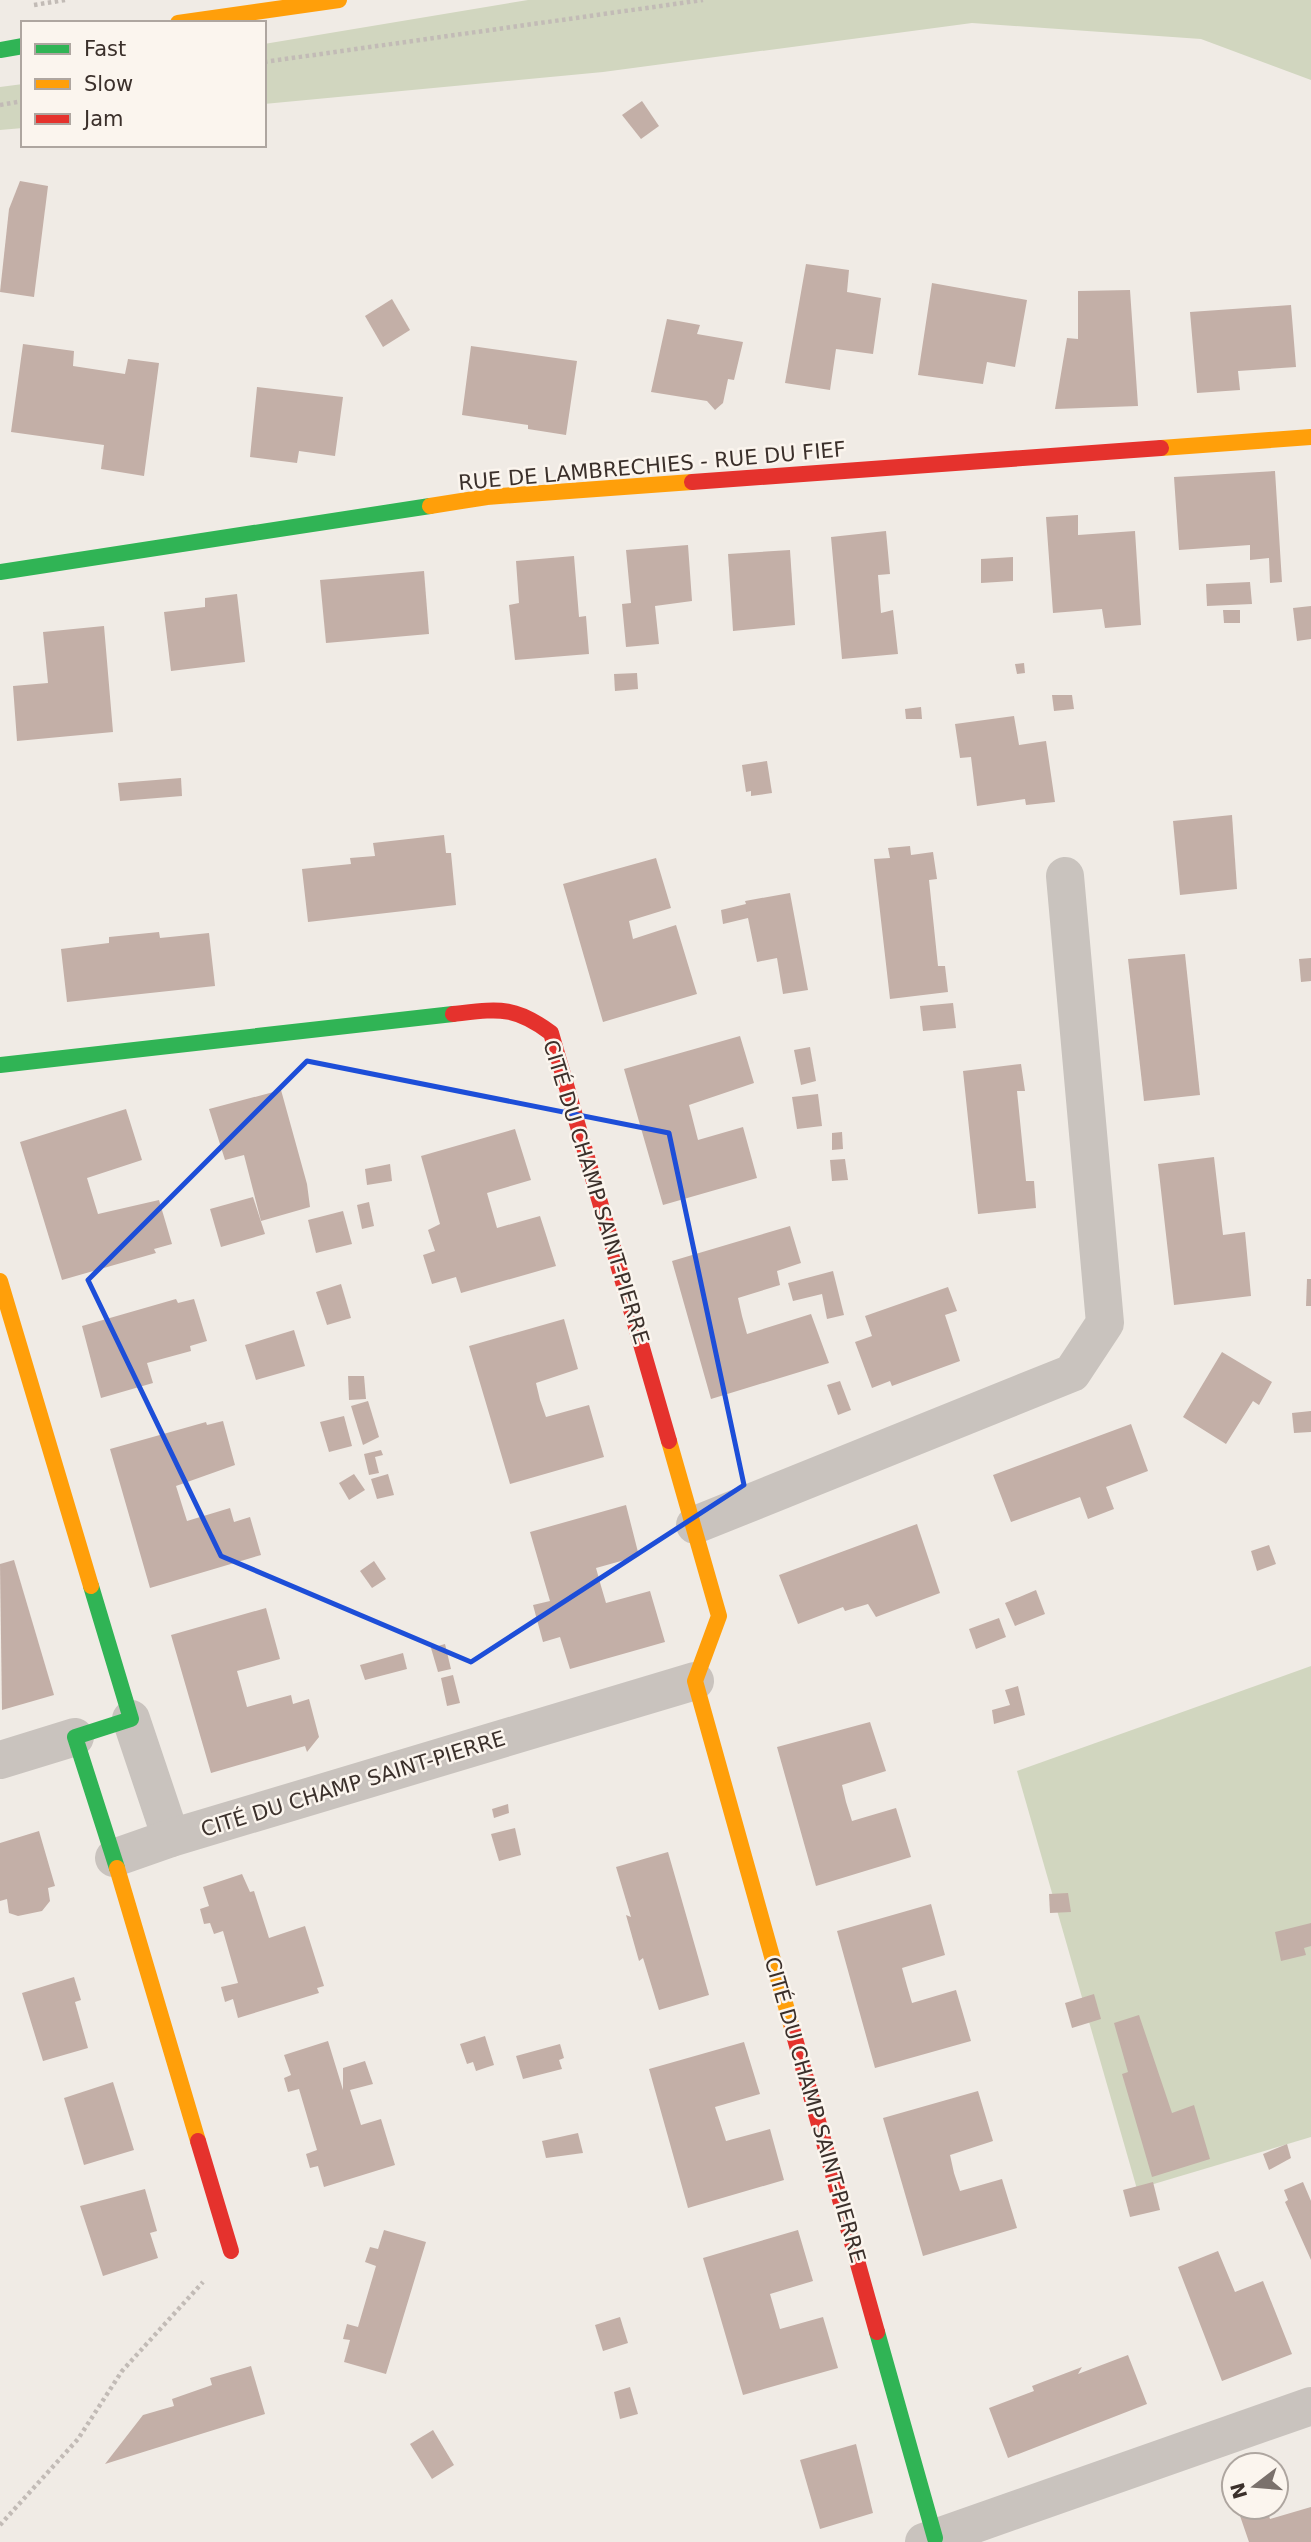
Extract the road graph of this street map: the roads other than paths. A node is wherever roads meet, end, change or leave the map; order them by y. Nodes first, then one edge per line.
1 (339, 0) edge
2 (192, 21) edge
3 (21, 46) edge
4 (0, 50) edge
5 (1311, 437) edge
6 (0, 572) edge
7 (1065, 876) dead end
8 (0, 1065) edge
9 (0, 1281) edge
10 (695, 1525) junction
11 (695, 1681) junction
12 (131, 1719) junction
13 (75, 1737) junction
14 (0, 1760) edge
15 (171, 1838) junction
16 (114, 1858) junction
17 (231, 2251) road end
18 (1311, 2406) edge
19 (929, 2540) edge

1 - 2 street
3 - 4 street
5 - 6 street, RUE DE LAMBRECHIES - RUE DU FIEF
7 - 10 street
8 - 10 street, CITÉ DU CHAMP SAINT-PIERRE
9 - 12 street, CITÉ DU CHAMP SAINT-PIERRE
10 - 11 street, CITÉ DU CHAMP SAINT-PIERRE
11 - 15 street, CITÉ DU CHAMP SAINT-PIERRE
11 - 19 street, CITÉ DU CHAMP SAINT-PIERRE
12 - 13 street
12 - 15 street, CITÉ DU CHAMP SAINT-PIERRE
13 - 14 street
13 - 16 street
15 - 16 street, CITÉ DU CHAMP SAINT-PIERRE
16 - 17 street
18 - 19 street

